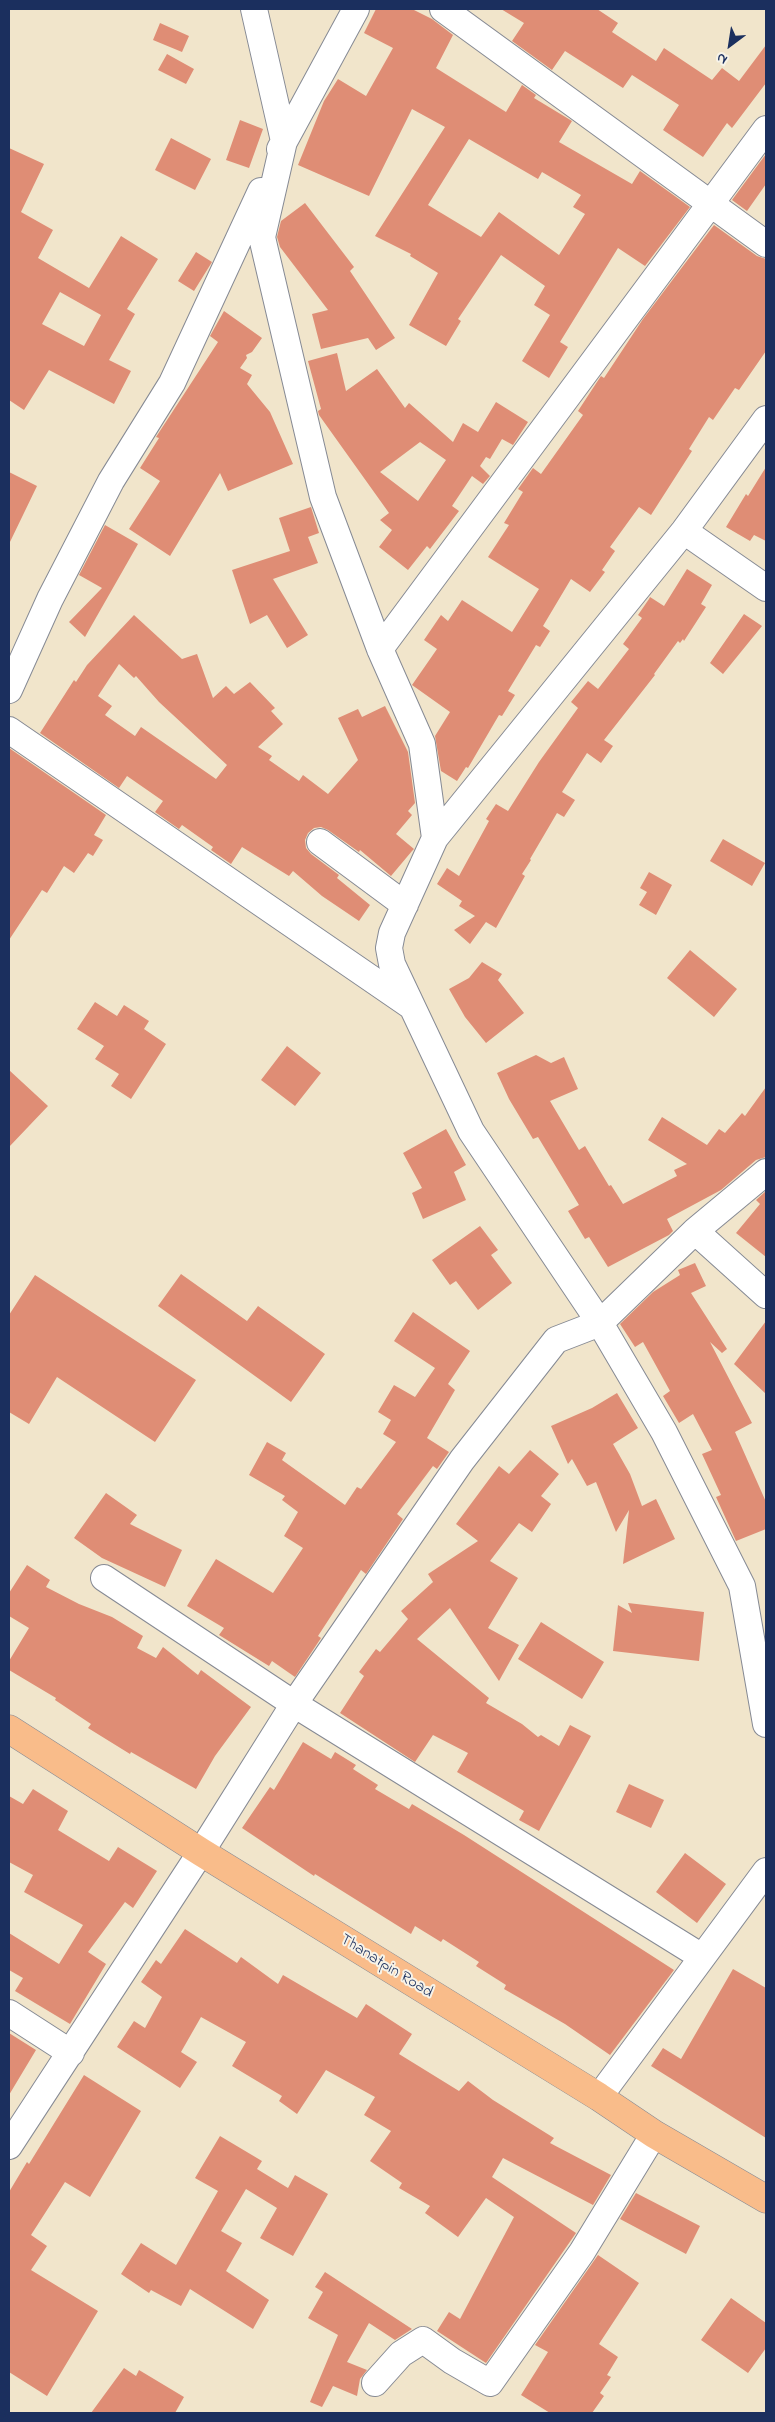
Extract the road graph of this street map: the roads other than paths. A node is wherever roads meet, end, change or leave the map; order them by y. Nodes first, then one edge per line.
1 (254, 9) edge
2 (356, 9) edge
3 (443, 9) edge
4 (766, 129) edge
5 (284, 141) junction
6 (712, 204) junction
7 (766, 244) edge
8 (766, 419) edge
9 (684, 531) junction
10 (766, 588) edge
11 (380, 649) junction
12 (9, 690) edge
13 (9, 730) edge
14 (435, 838) junction
15 (320, 842) dead end
16 (405, 905) junction
17 (412, 1006) junction
18 (766, 1172) edge
19 (695, 1231) junction
20 (766, 1295) edge
21 (600, 1323) junction
22 (104, 1578) dead end
23 (742, 1586) junction
24 (766, 1601) edge
25 (294, 1704) junction
26 (766, 1724) edge
27 (9, 1729) edge
28 (201, 1852) junction
29 (766, 1871) edge
30 (702, 1957) junction
31 (9, 2013) edge
32 (71, 2053) junction
33 (599, 2097) junction
34 (654, 2134) junction
35 (9, 2146) edge
36 (766, 2199) edge
37 (375, 2383) dead end

1 - 5 street
2 - 5 street
3 - 6 street
4 - 6 street
5 - 11 street
5 - 12 street
6 - 7 street
6 - 11 street
8 - 9 street
9 - 10 street
9 - 14 street
11 - 14 street
13 - 17 street
14 - 16 street
15 - 16 street
16 - 17 street
17 - 21 street
18 - 19 street
19 - 20 street
19 - 21 street
21 - 23 street
21 - 25 street
22 - 25 street
23 - 24 street
23 - 26 street
25 - 28 street
25 - 30 street
27 - 28 main road, Thanatpin Road
28 - 32 street
28 - 33 main road, Thanatpin Road
29 - 30 street
30 - 33 street
31 - 32 street
32 - 35 street
33 - 34 main road, Thanatpin Road
34 - 36 main road, Thanatpin Road
34 - 37 street

